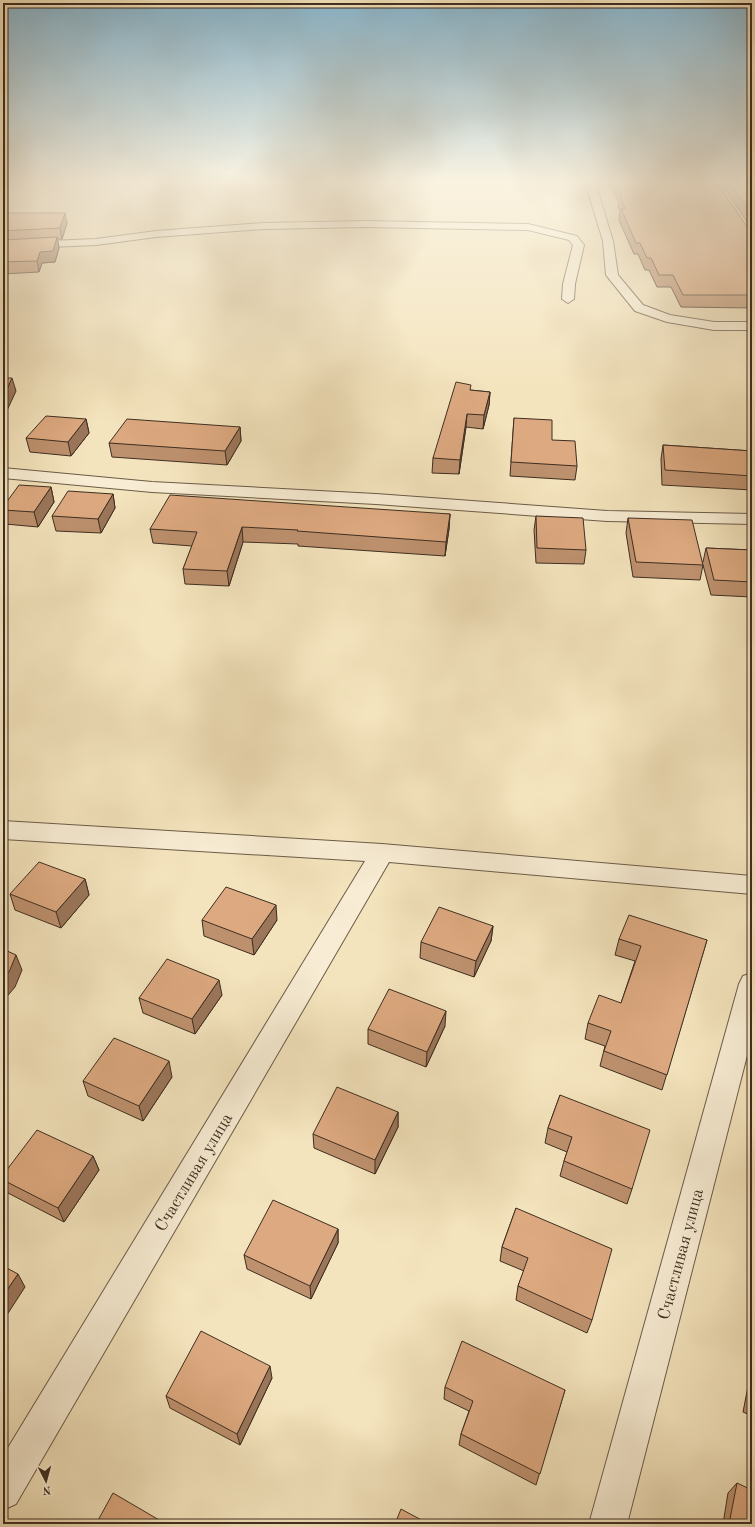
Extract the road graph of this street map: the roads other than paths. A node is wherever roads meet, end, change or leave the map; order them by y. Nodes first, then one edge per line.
1 (577, 253) edge
2 (609, 253) edge
3 (568, 299) dead end
4 (752, 326) edge
5 (3, 473) edge
6 (752, 519) edge
7 (3, 830) edge
8 (382, 853) junction
9 (752, 885) edge
10 (752, 984) edge
11 (3, 1491) edge
12 (608, 1524) edge

1 - 3 street
2 - 4 street
5 - 6 street
7 - 8 street
8 - 9 street
8 - 11 street, Счастливая улица
10 - 12 street, Счастливая улица

